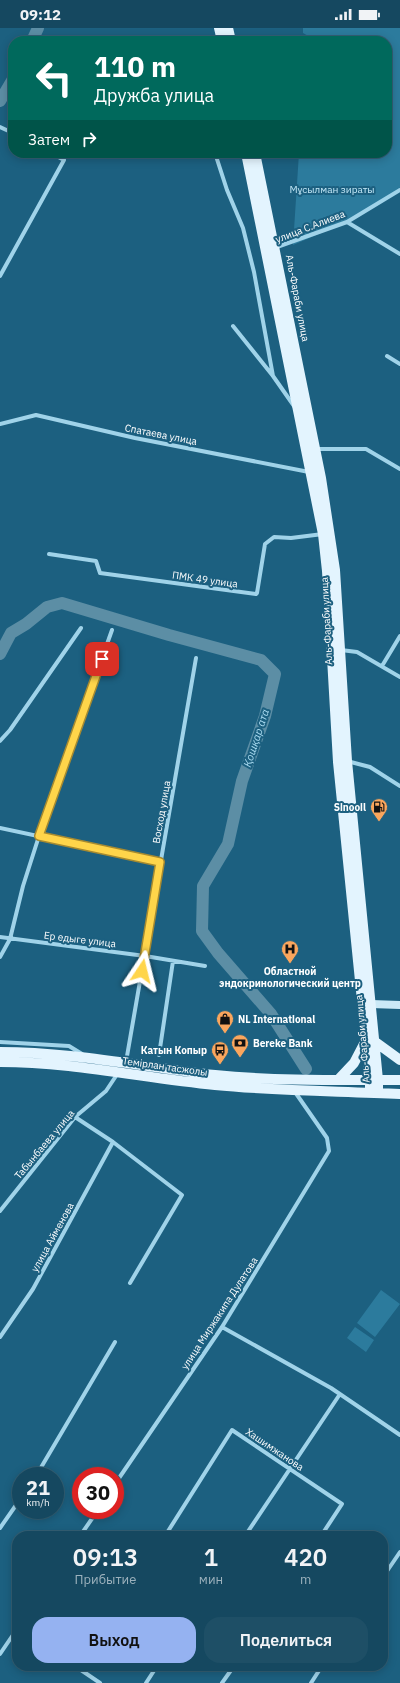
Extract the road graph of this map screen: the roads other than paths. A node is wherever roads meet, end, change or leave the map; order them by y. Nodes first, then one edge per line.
1 (60, 158) edge
2 (217, 158) edge
3 (247, 158) edge
4 (256, 158) edge
5 (400, 190) edge
6 (347, 222) junction
7 (270, 249) junction
8 (400, 254) edge
9 (0, 264) edge
10 (5, 266) junction
11 (0, 276) edge
12 (233, 326) dead end
13 (387, 356) dead end
14 (400, 364) edge
15 (272, 376) junction
16 (299, 413) junction
17 (0, 424) edge
18 (315, 449) junction
19 (400, 469) edge
20 (315, 472) junction
21 (323, 534) junction
22 (49, 554) dead end
23 (82, 628) dead end
24 (112, 630) dead end
25 (400, 636) edge
26 (340, 650) junction
27 (196, 658) dead end
28 (382, 666) junction
29 (400, 677) edge
30 (0, 741) edge
31 (347, 761) junction
32 (400, 786) edge
33 (0, 828) edge
34 (39, 836) junction
35 (160, 862) junction
36 (0, 937) edge
37 (10, 939) junction
38 (145, 956) junction
39 (0, 957) edge
40 (174, 961) junction
41 (205, 966) dead end
42 (371, 1004) junction
43 (400, 1005) edge
44 (0, 1042) edge
45 (369, 1042) junction
46 (0, 1052) edge
47 (158, 1054) dead end
48 (88, 1058) junction
49 (400, 1060) edge
50 (0, 1062) edge
51 (126, 1063) junction
52 (118, 1072) junction
53 (338, 1080) junction
54 (374, 1080) junction
55 (400, 1080) edge
56 (294, 1090) junction
57 (374, 1093) junction
58 (400, 1094) edge
59 (75, 1117) junction
60 (113, 1142) junction
61 (0, 1210) edge
62 (130, 1283) dead end
63 (222, 1326) junction
64 (0, 1337) edge
65 (115, 1342) dead end
66 (340, 1394) junction
67 (400, 1435) edge
68 (41, 1467) edge
69 (290, 1468) junction
70 (124, 1471) edge
71 (12, 1511) edge
72 (92, 1519) edge
73 (0, 1528) edge
74 (83, 1531) edge
75 (168, 1531) edge
76 (248, 1531) edge
77 (324, 1531) edge
78 (400, 1552) edge
79 (388, 1570) edge
80 (12, 1636) edge
81 (0, 1654) edge
82 (82, 1671) edge
83 (154, 1671) edge
84 (230, 1671) edge
85 (319, 1671) edge
86 (100, 1683) edge
87 (146, 1683) edge
88 (222, 1683) edge
89 (311, 1683) edge

1 - 10 street
2 - 15 street
3 - 7 main road, Аль-Фараби улица
4 - 7 main road, Аль-Фараби улица
5 - 6 street, улица С.Алиева
6 - 7 street, улица С.Алиева
6 - 8 street
7 - 16 main road, Аль-Фараби улица
7 - 18 main road, Аль-Фараби улица
9 - 10 street
10 - 11 street
12 - 15 street
13 - 14 street
15 - 16 street
16 - 20 main road, Аль-Фараби улица
17 - 20 street, Спатаева улица
18 - 19 street
18 - 20 main road, Аль-Фараби улица
20 - 21 main road, Аль-Фараби улица
20 - 26 main road, Аль-Фараби улица
21 - 22 street, ПМК 49 улица
21 - 45 main road, Аль-Фараби улица
23 - 30 street
24 - 34 street
25 - 28 street
26 - 28 street
26 - 31 main road, Аль-Фараби улица
27 - 35 street, Восход улица
28 - 29 street
31 - 32 street
31 - 42 main road, Аль-Фараби улица
33 - 34 street
34 - 35 street
34 - 37 street
35 - 38 street, Восход улица
36 - 37 street, Ер едыге улица
37 - 38 street, Ер едыге улица
37 - 39 street
38 - 40 street, Ер едыге улица
38 - 51 street, Восход улица
40 - 41 street, Ер едыге улица
40 - 47 street
42 - 43 main road
42 - 45 main road, Аль-Фараби улица
44 - 48 street
45 - 49 main road
45 - 53 main road
45 - 54 main road, Аль-Фараби улица
46 - 48 main road, Темірлан тасжолы
48 - 51 main road, Темірлан тасжолы
50 - 52 main road, Темірлан тасжолы
51 - 53 main road, Темірлан тасжолы
52 - 56 main road, Темірлан тасжолы
52 - 59 street, Табынбаева улица
53 - 54 main road, Темірлан тасжолы
54 - 55 main road, Темірлан тасжолы
54 - 57 main road, Аль-Фараби улица
56 - 57 main road, Темірлан тасжолы
56 - 63 street, улица Миржакипа Дулатова
57 - 58 main road, Темірлан тасжолы
59 - 60 street
59 - 61 street, Табынбаева улица
60 - 62 street
60 - 64 street, улица Айменова
63 - 66 street
63 - 70 street, улица Миржакипа Дулатова
65 - 68 street
66 - 67 street
66 - 69 street
69 - 75 street, Хашимжанова
69 - 76 street
69 - 77 street, Хашимжанова
71 - 73 street
72 - 74 street
78 - 79 street
80 - 81 street
82 - 86 street
83 - 87 street
84 - 88 street
85 - 89 street

